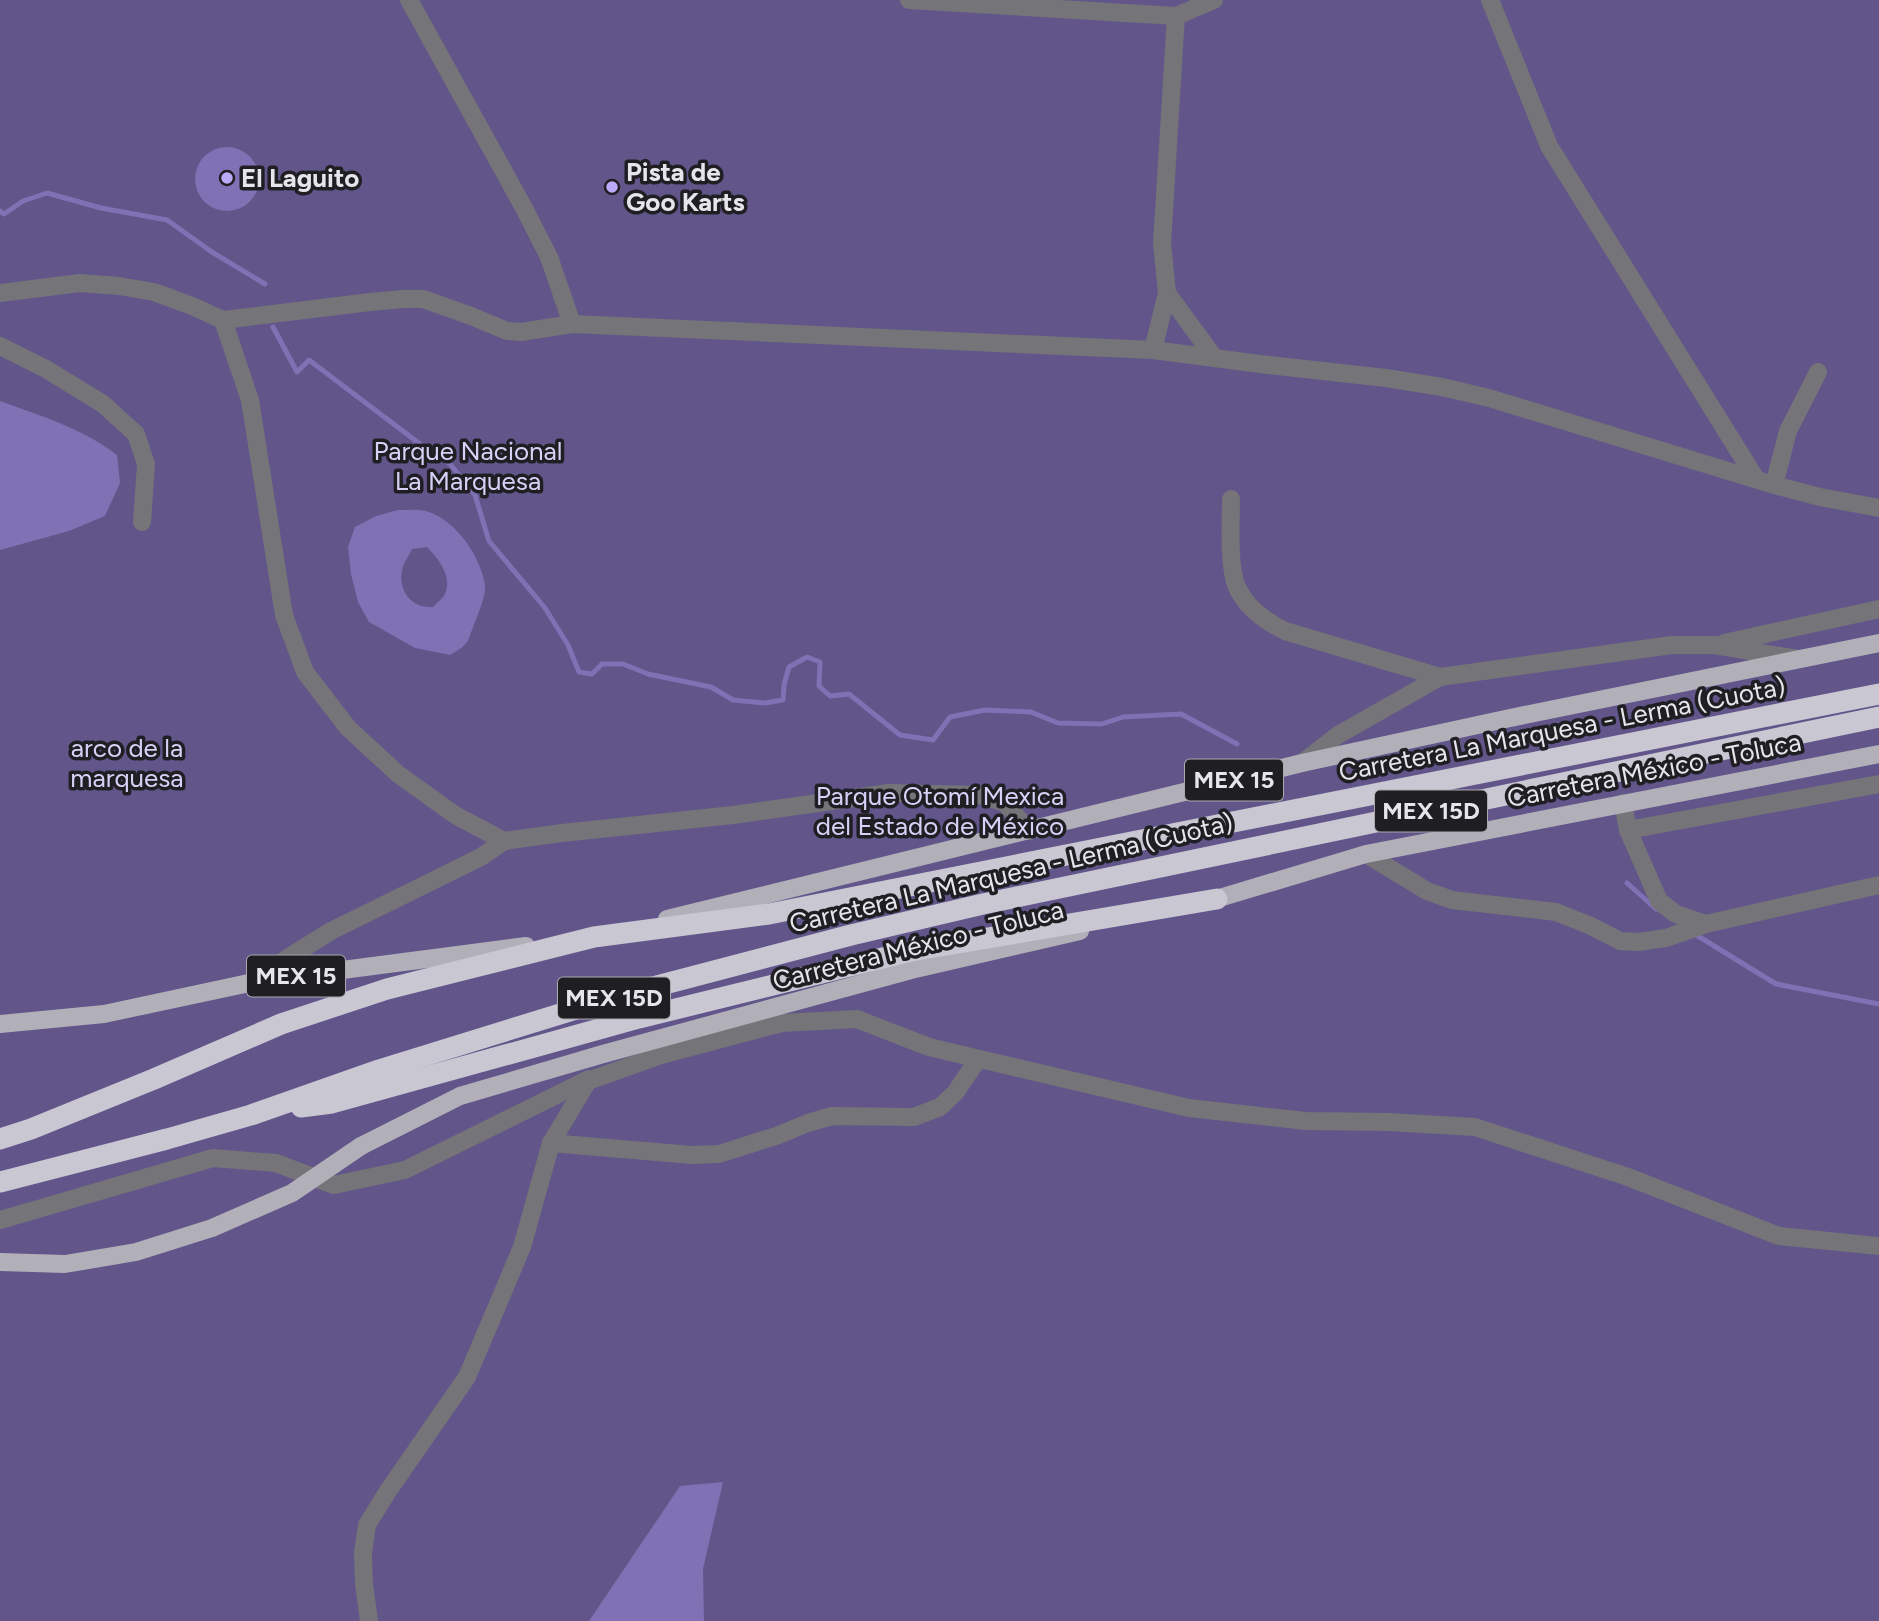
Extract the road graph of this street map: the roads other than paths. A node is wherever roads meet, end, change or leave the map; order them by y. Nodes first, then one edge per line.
1 (409, 0) edge
2 (909, 0) edge
3 (1214, 0) edge
4 (1490, 0) edge
5 (1175, 16) junction
6 (0, 293) edge
7 (1167, 293) junction
8 (223, 320) junction
9 (572, 324) junction
10 (0, 346) edge
11 (1153, 350) junction
12 (1214, 358) junction
13 (1818, 372) dead end
14 (1756, 479) junction
15 (1774, 485) junction
16 (1231, 499) dead end
17 (1878, 507) edge
18 (142, 522) dead end
19 (1879, 610) edge
20 (1879, 643) edge
21 (1714, 645) junction
22 (1798, 659) junction
23 (1440, 677) junction
24 (1879, 694) edge
25 (1879, 718) edge
26 (1879, 754) edge
27 (1302, 763) junction
28 (1879, 784) edge
29 (1623, 803) junction
30 (1628, 830) junction
31 (1029, 831) junction
32 (504, 841) junction
33 (1366, 854) junction
34 (1879, 885) edge
35 (1217, 900) junction
36 (1700, 926) junction
37 (594, 937) junction
38 (258, 981) junction
39 (0, 1024) edge
40 (603, 1054) junction
41 (978, 1059) junction
42 (588, 1080) junction
43 (251, 1115) junction
44 (0, 1139) edge
45 (167, 1139) junction
46 (551, 1143) junction
47 (177, 1167) junction
48 (0, 1182) edge
49 (0, 1220) edge
50 (1879, 1246) edge
51 (0, 1262) edge
52 (369, 1621) edge

1 - 9 street
2 - 5 street
3 - 5 street
4 - 14 street
5 - 7 street
6 - 8 street
7 - 11 street
7 - 12 street
8 - 9 street
8 - 32 street
9 - 11 street
10 - 18 street
11 - 12 street
12 - 14 street
13 - 15 street
14 - 15 street
15 - 17 street
16 - 23 street
19 - 21 street
20 - 22 main road, MEX 15
21 - 22 street
21 - 23 street
22 - 27 main road, MEX 15
23 - 27 street
24 - 37 highway, Carretera La Marquesa - Lerma (Cuota) / MEX 15D
25 - 43 highway, Carretera La Marquesa - Lerma (Cuota) / MEX 15D
26 - 29 main road, Carretera México - Toluca
27 - 31 main road, MEX 15
28 - 30 street
29 - 30 street
29 - 33 main road, Carretera México - Toluca
30 - 36 street
31 - 32 street
31 - 37 main road, MEX 15
32 - 38 street
33 - 35 main road, Carretera México - Toluca
33 - 36 street
34 - 36 street
35 - 40 main road, Carretera México - Toluca
35 - 43 highway
37 - 38 main road, MEX 15
37 - 44 highway, MEX 15D
38 - 39 main road, MEX 15
40 - 42 street
40 - 51 main road, Carretera México - Toluca, bridge
41 - 42 street
41 - 46 street
41 - 50 street
42 - 46 street
42 - 47 street
43 - 45 highway, MEX 15D
45 - 47 street
45 - 48 highway, MEX 15D
46 - 52 street
47 - 49 street

